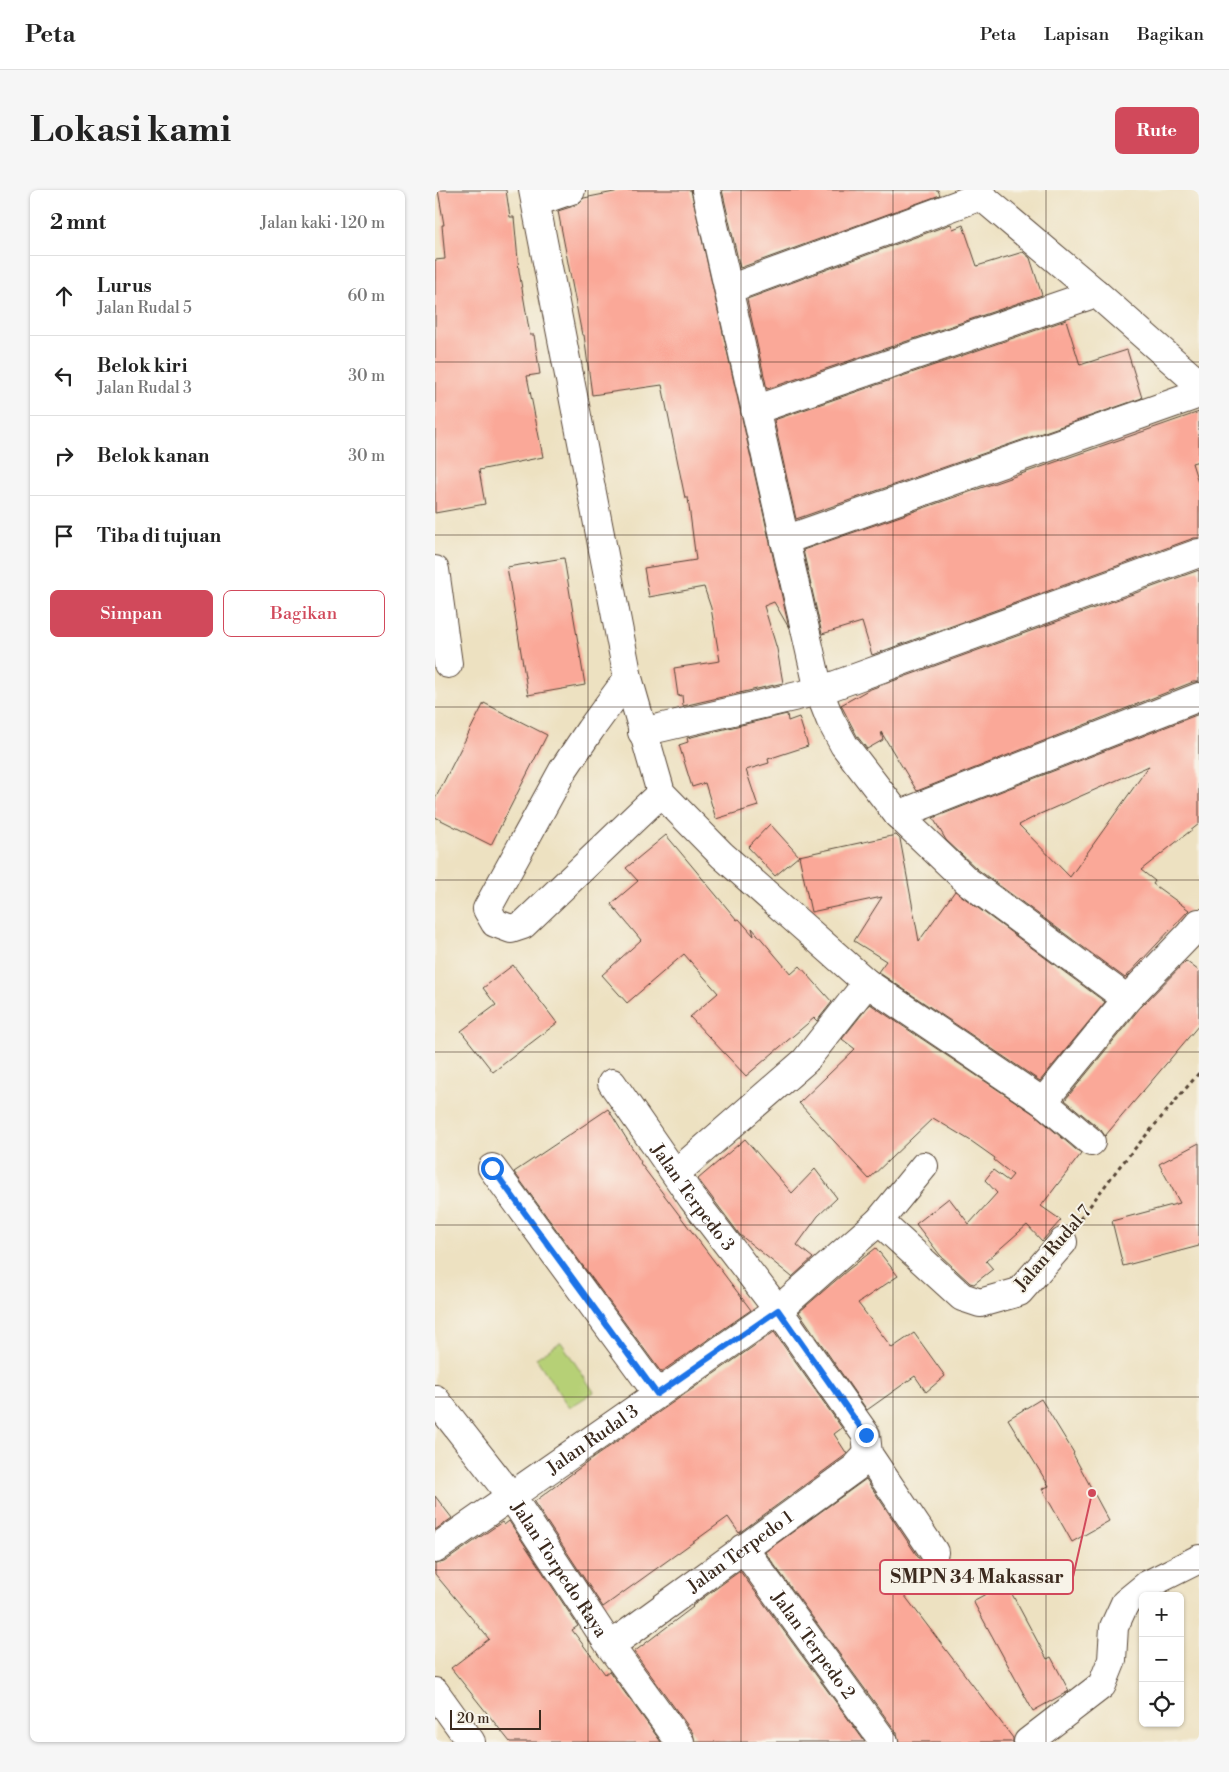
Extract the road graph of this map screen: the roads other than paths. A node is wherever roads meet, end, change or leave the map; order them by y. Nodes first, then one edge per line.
1 (571, 190) edge
2 (706, 190) edge
3 (979, 193) edge
4 (534, 196) edge
5 (729, 289) junction
6 (1096, 293) junction
7 (1199, 384) edge
8 (1199, 394) edge
9 (755, 410) junction
10 (785, 540) junction
11 (1199, 553) edge
12 (435, 570) edge
13 (447, 664) dead end
14 (629, 678) junction
15 (819, 691) junction
16 (1199, 697) edge
17 (642, 732) junction
18 (661, 793) junction
19 (898, 815) junction
20 (1195, 934) edge
21 (867, 983) junction
22 (1127, 999) junction
23 (612, 1083) dead end
24 (1043, 1102) junction
25 (1091, 1142) dead end
26 (924, 1166) dead end
27 (492, 1168) dead end
28 (676, 1174) junction
29 (879, 1221) junction
30 (1063, 1242) road end
31 (778, 1310) junction
32 (657, 1394) junction
33 (435, 1400) edge
34 (868, 1454) junction
35 (511, 1496) junction
36 (743, 1548) junction
37 (435, 1549) edge
38 (934, 1552) dead end
39 (1199, 1559) edge
40 (610, 1646) junction
41 (435, 1692) edge
42 (471, 1742) edge
43 (680, 1742) edge
44 (884, 1742) edge
45 (1028, 1742) edge

1 - 4 street
2 - 5 street
3 - 5 street
3 - 6 street
4 - 14 street
5 - 9 street
6 - 7 street
6 - 9 street
8 - 10 street
9 - 10 street
10 - 15 street
11 - 15 street
12 - 13 street
14 - 17 street
14 - 18 street
15 - 17 street
15 - 19 street
16 - 19 street
17 - 18 street
18 - 21 street
19 - 22 street
20 - 22 street
21 - 24 street
21 - 28 street
22 - 24 street
23 - 28 street, Jalan Terpedo 3
24 - 25 street
26 - 29 street, Jalan Rudal 3
27 - 32 street
28 - 31 street, Jalan Terpedo 3
29 - 30 street, Jalan Rudal 7
29 - 31 street, Jalan Rudal 3
31 - 32 street, Jalan Rudal 3
31 - 34 street, Jalan Terpedo 3
32 - 35 street, Jalan Rudal 3
33 - 35 street, Jalan Torpedo Raya
34 - 36 street, Jalan Terpedo 1
34 - 38 street
35 - 37 street, Jalan Rudal 3
35 - 40 street, Jalan Torpedo Raya
36 - 40 street, Jalan Terpedo 1
36 - 44 street, Jalan Terpedo 2
39 - 45 street
40 - 43 street, Jalan Torpedo Raya
41 - 42 street

